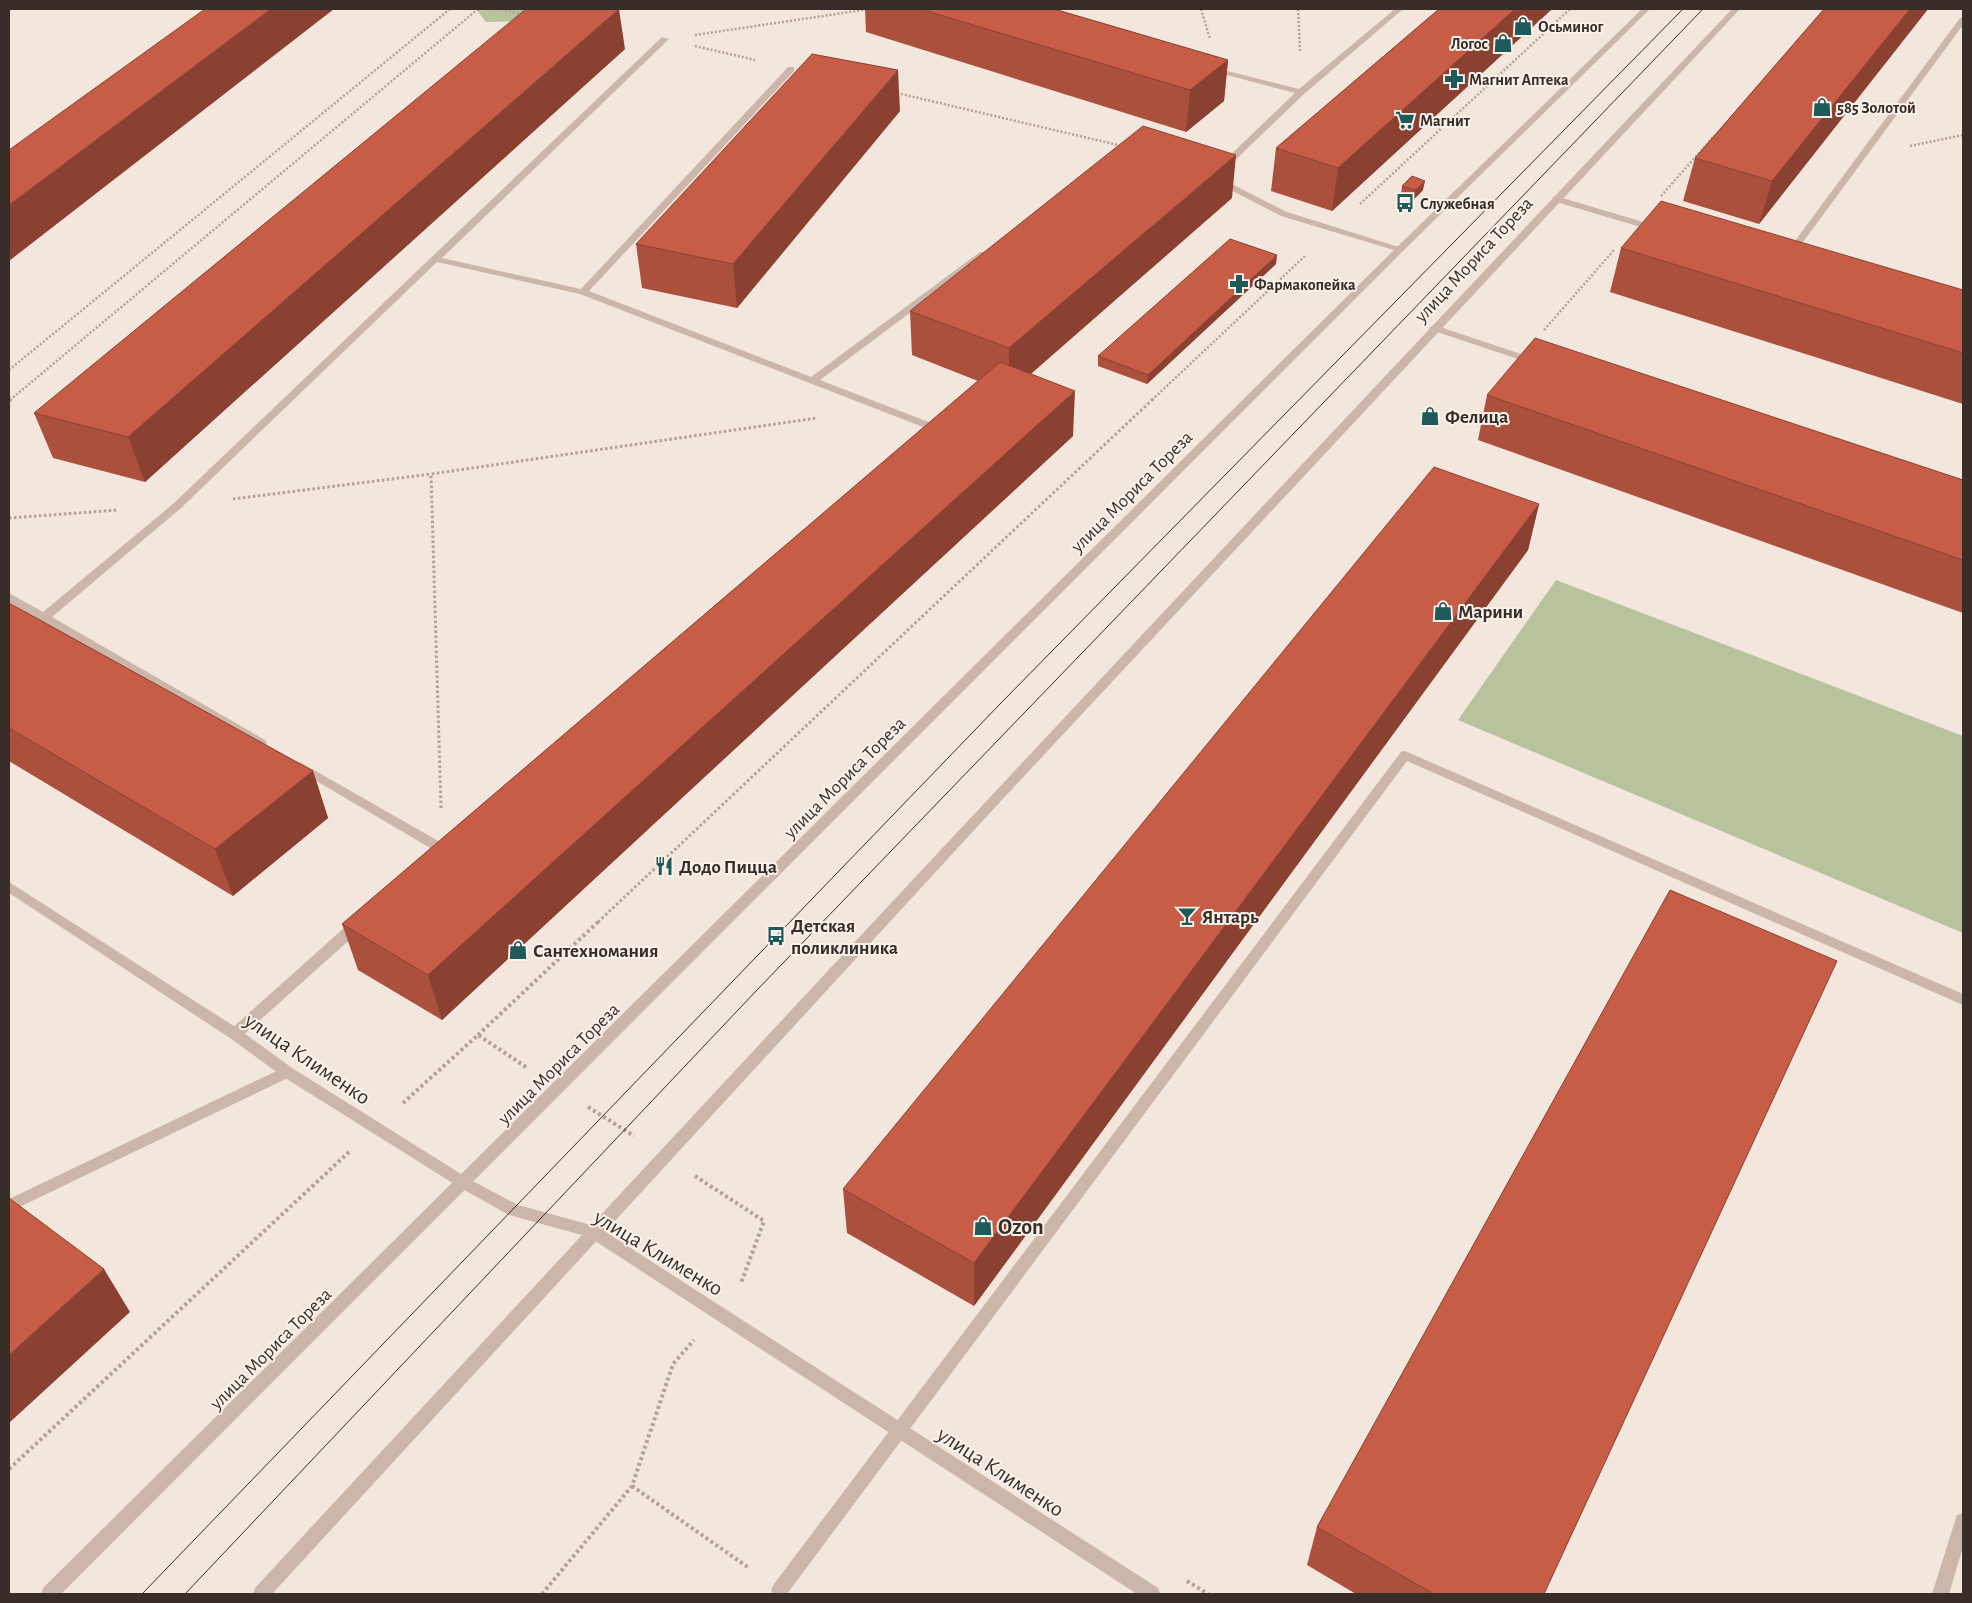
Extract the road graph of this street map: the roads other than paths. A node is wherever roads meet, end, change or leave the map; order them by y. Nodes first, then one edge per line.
1 (1399, 9) edge
2 (1646, 9) edge
3 (1736, 9) edge
4 (1963, 20) edge
5 (665, 39) road end
6 (1201, 65) edge
7 (791, 68) road end
8 (1302, 92) junction
9 (1556, 199) junction
10 (1666, 232) edge
11 (993, 246) edge
12 (1400, 249) junction
13 (436, 259) junction
14 (1780, 267) edge
15 (583, 292) junction
16 (1434, 328) junction
17 (1548, 366) edge
18 (812, 381) junction
19 (919, 441) edge
20 (9, 596) edge
21 (44, 617) junction
22 (273, 750) edge
23 (290, 760) edge
24 (442, 849) edge
25 (9, 887) edge
26 (368, 915) edge
27 (1963, 1000) edge
28 (235, 1034) junction
29 (287, 1072) junction
30 (464, 1183) junction
31 (9, 1206) edge
32 (593, 1232) junction
33 (901, 1431) junction
34 (1963, 1521) edge
35 (780, 1590) road end
36 (49, 1594) edge
37 (261, 1594) edge
38 (1152, 1594) edge
39 (1940, 1594) edge

1 - 8 street
2 - 12 street, улица Мориса Тореза
3 - 9 street, улица Мориса Тореза
4 - 14 street
5 - 13 street
6 - 8 street
7 - 15 street
8 - 12 street
9 - 10 street
9 - 16 street, улица Мориса Тореза
11 - 18 street
12 - 30 street, улица Мориса Тореза
13 - 15 street
13 - 21 street
15 - 18 street
16 - 17 street
16 - 32 street, улица Мориса Тореза
18 - 19 street
20 - 21 street
21 - 22 street
23 - 24 street
25 - 28 street, улица Клименко
26 - 28 street
27 - 33 street
28 - 29 street, улица Клименко
29 - 30 street, улица Клименко
29 - 31 street
30 - 32 street, улица Клименко
30 - 36 street, улица Мориса Тореза
32 - 33 street, улица Клименко
32 - 37 street, улица Мориса Тореза
33 - 35 street
33 - 38 street, улица Клименко
34 - 39 street

